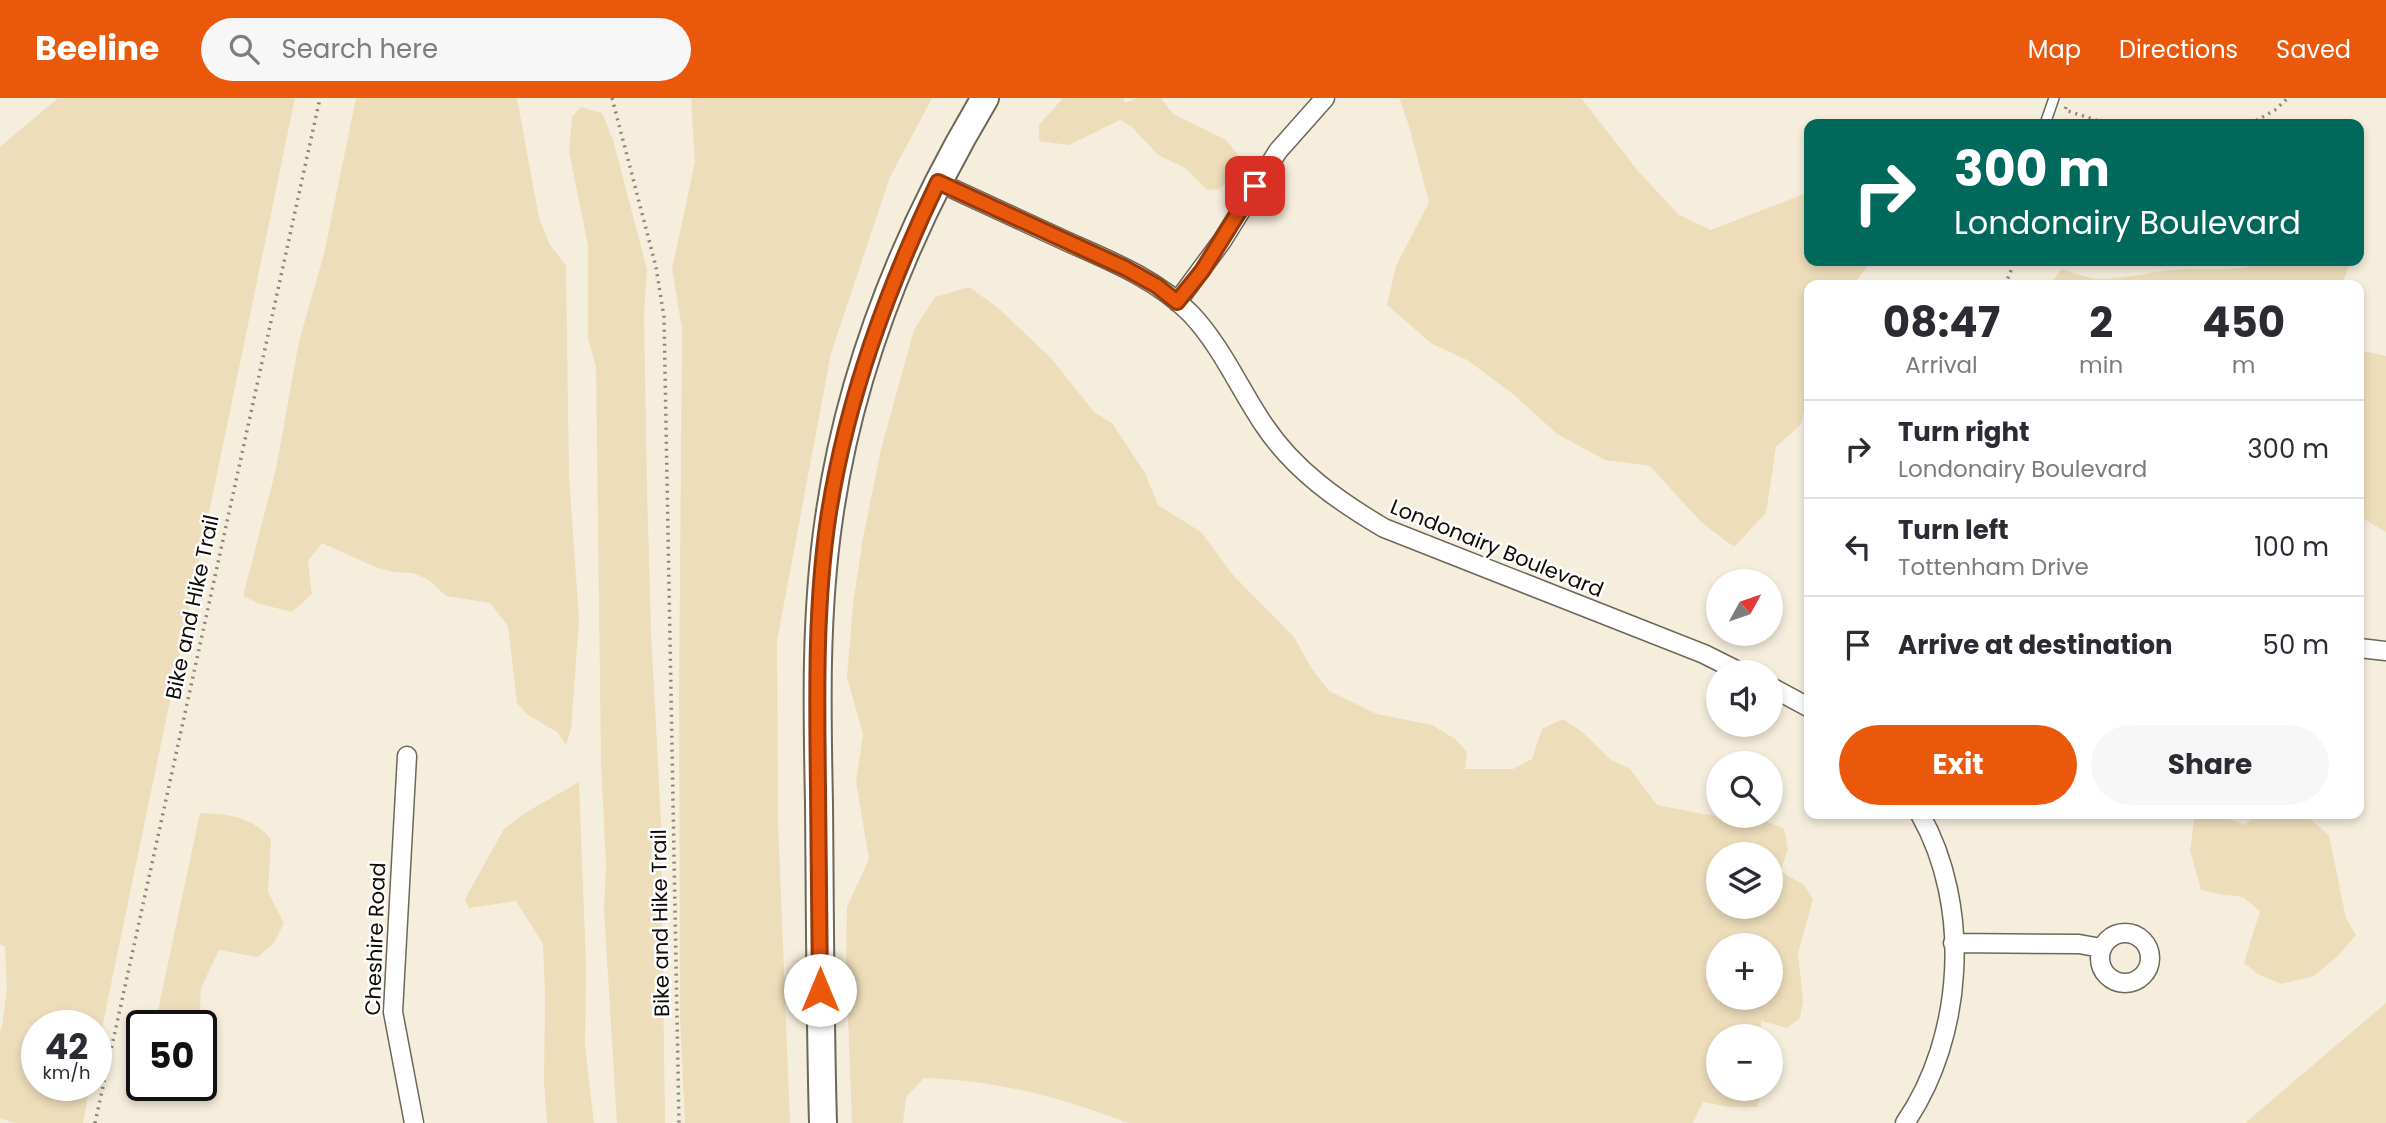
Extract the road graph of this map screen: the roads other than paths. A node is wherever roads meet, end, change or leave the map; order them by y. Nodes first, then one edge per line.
1 (985, 98) edge
2 (1325, 98) edge
3 (2054, 98) edge
4 (2047, 119) edge
5 (938, 182) junction
6 (1177, 302) junction
7 (2364, 649) edge
8 (2386, 651) edge
9 (1716, 660) edge
10 (1783, 693) edge
11 (1804, 705) edge
12 (407, 756) dead end
13 (1922, 819) edge
14 (1953, 943) junction
15 (2101, 948) dead end
16 (414, 1123) edge
17 (823, 1123) edge
18 (1905, 1123) edge

1 - 5 main road
2 - 6 street
3 - 4 lane
5 - 6 street, Londonairy Boulevard
5 - 17 main road
6 - 9 street, Londonairy Boulevard
7 - 8 street
10 - 11 street
12 - 16 street, Cheshire Road
13 - 14 street
14 - 15 street
14 - 18 street

